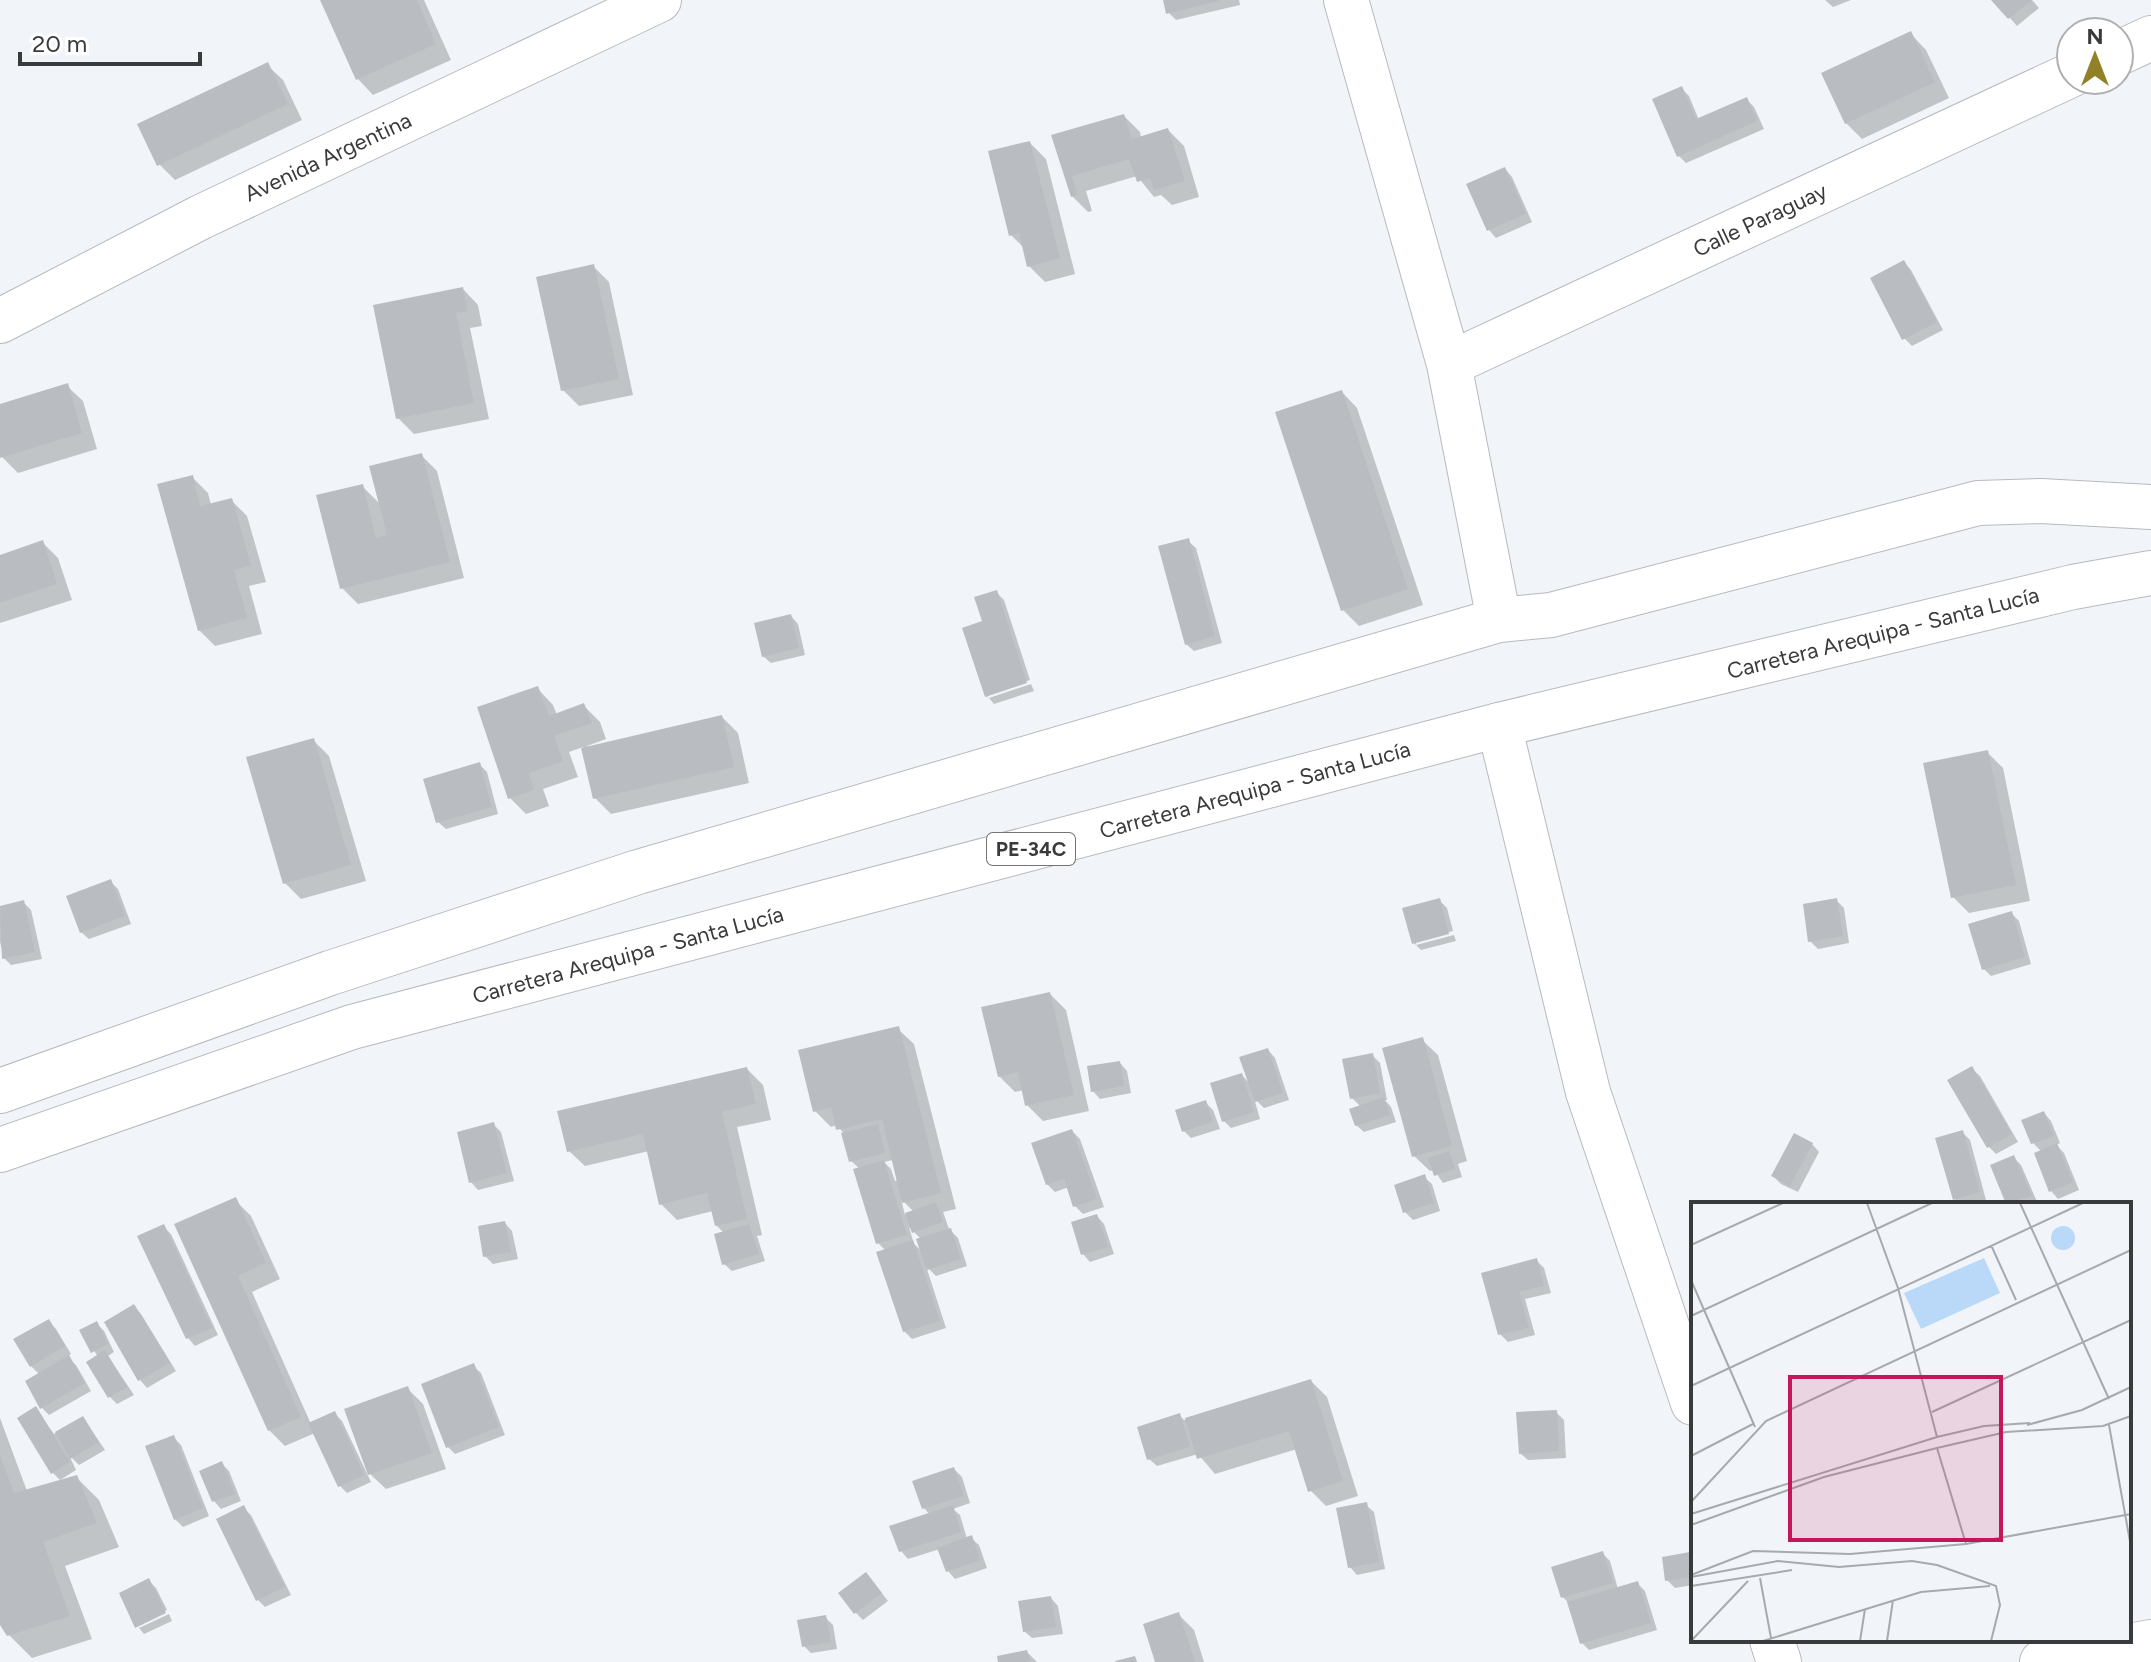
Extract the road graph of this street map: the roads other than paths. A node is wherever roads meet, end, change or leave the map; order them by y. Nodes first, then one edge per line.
1 (659, 0) edge
2 (1346, 0) edge
3 (2055, 82) edge
4 (0, 321) edge
5 (1449, 364) junction
6 (2151, 507) edge
7 (2151, 573) edge
8 (1499, 620) junction
9 (1499, 725) junction
10 (0, 1091) edge
11 (0, 1150) edge
12 (1691, 1397) edge
13 (1773, 1642) edge
14 (2151, 1642) edge
15 (1779, 1662) edge
16 (2042, 1662) edge

1 - 4 street, Avenida Argentina
2 - 5 street
3 - 5 street, Calle Paraguay
5 - 8 street
6 - 8 street
7 - 9 street, Carretera Arequipa - Santa Lucía / PE-34C
8 - 10 street
9 - 11 street, Carretera Arequipa - Santa Lucía / PE-34C
9 - 12 street
13 - 15 street
14 - 16 street

